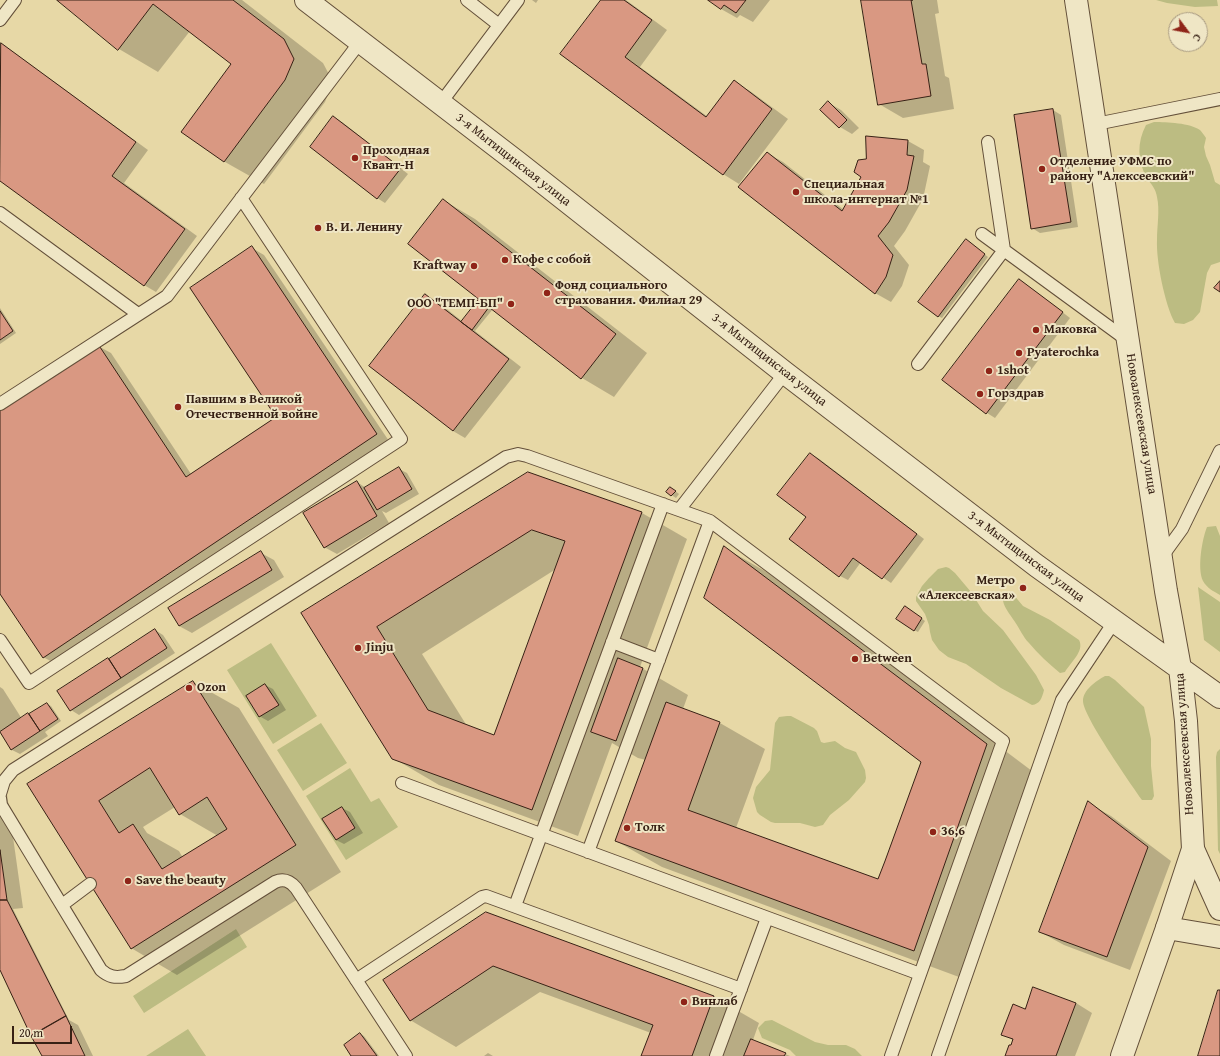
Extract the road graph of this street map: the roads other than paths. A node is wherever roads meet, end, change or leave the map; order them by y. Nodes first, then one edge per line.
1 (15, 0) edge
2 (306, 0) edge
3 (467, 0) edge
4 (518, 0) edge
5 (1076, 0) edge
6 (0, 20) edge
7 (499, 25) junction
8 (360, 42) junction
9 (1220, 99) edge
10 (440, 104) junction
11 (1096, 124) junction
12 (988, 142) dead end
13 (240, 198) junction
14 (0, 213) edge
15 (982, 234) dead end
16 (1004, 250) junction
17 (138, 314) junction
18 (1128, 340) junction
19 (918, 364) dead end
20 (785, 373) junction
21 (0, 404) edge
22 (1220, 451) edge
23 (663, 504) junction
24 (679, 510) junction
25 (710, 521) junction
26 (1161, 558) junction
27 (1114, 622) junction
28 (0, 640) edge
29 (612, 642) junction
30 (659, 660) junction
31 (1180, 668) junction
32 (1220, 698) edge
33 (402, 783) dead end
34 (0, 794) edge
35 (0, 798) edge
36 (541, 834) junction
37 (1193, 849) junction
38 (588, 852) junction
39 (90, 884) dead end
40 (62, 905) junction
41 (515, 906) junction
42 (1220, 909) edge
43 (768, 918) junction
44 (1167, 928) junction
45 (1220, 937) edge
46 (920, 974) junction
47 (356, 980) junction
48 (741, 989) junction
49 (406, 1056) edge
50 (716, 1056) edge
51 (891, 1056) edge
52 (938, 1056) edge
53 (1122, 1056) edge

1 - 6 lane
2 - 8 street, 3-я Мытищинская улица
3 - 7 lane
4 - 7 lane
5 - 11 street, Новоалексеевская улица
7 - 10 lane
8 - 10 street, 3-я Мытищинская улица
8 - 13 lane
9 - 11 lane
10 - 20 street, 3-я Мытищинская улица
11 - 18 street, Новоалексеевская улица
12 - 16 lane
13 - 17 lane
13 - 28 lane
14 - 17 lane
15 - 16 lane
16 - 18 lane
16 - 19 lane
17 - 21 lane
18 - 26 street, Новоалексеевская улица
20 - 24 lane
20 - 27 street, 3-я Мытищинская улица
22 - 26 lane
23 - 24 lane
23 - 29 lane
23 - 34 lane
24 - 25 lane
25 - 30 lane
25 - 46 lane
26 - 31 street, Новоалексеевская улица
27 - 31 street, 3-я Мытищинская улица
27 - 52 lane
29 - 30 lane
29 - 36 lane
30 - 38 lane
31 - 32 street, 3-я Мытищинская улица
31 - 37 street, Новоалексеевская улица
33 - 36 lane
35 - 40 lane
36 - 38 lane
36 - 41 lane
37 - 42 street, Новоалексеевская улица
37 - 44 street, Новоалексеевская улица
38 - 43 lane
39 - 40 lane
40 - 47 lane
41 - 47 lane
41 - 48 lane
43 - 46 lane
43 - 48 lane
44 - 45 street
44 - 53 street, Новоалексеевская улица
46 - 51 lane
47 - 49 lane
48 - 50 lane

